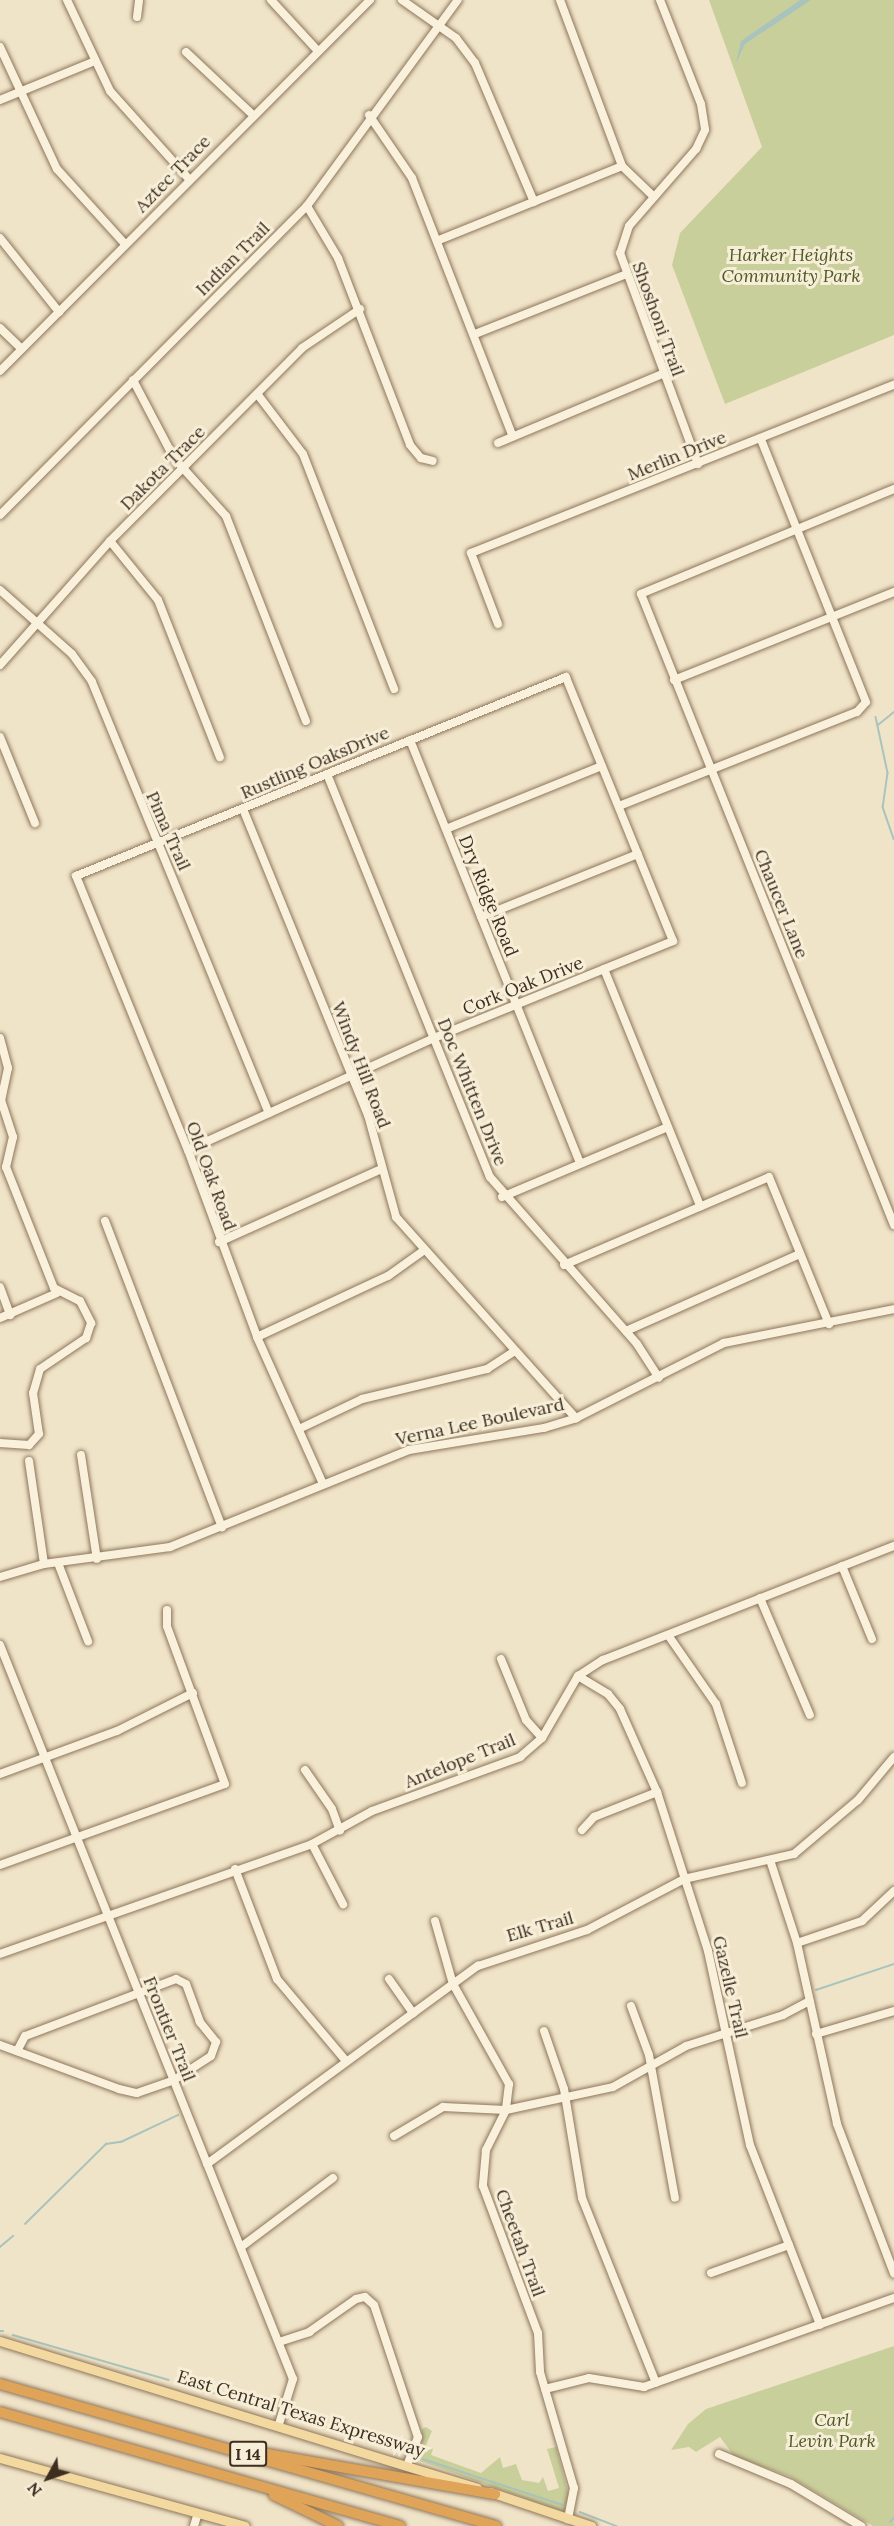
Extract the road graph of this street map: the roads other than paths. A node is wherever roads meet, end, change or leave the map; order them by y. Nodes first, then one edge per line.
1 (67, 0) edge
2 (139, 0) edge
3 (271, 0) edge
4 (370, 0) edge
5 (402, 0) edge
6 (458, 0) edge
7 (560, 0) edge
8 (660, 0) edge
9 (137, 17) dead end
10 (438, 25) junction
11 (0, 47) edge
12 (316, 50) junction
13 (186, 52) dead end
14 (95, 61) junction
15 (24, 91) junction
16 (0, 100) edge
17 (252, 114) junction
18 (369, 115) junction
19 (622, 166) junction
20 (189, 179) junction
21 (653, 196) junction
22 (534, 202) junction
23 (307, 206) junction
24 (0, 238) edge
25 (439, 240) junction
26 (125, 244) junction
27 (624, 275) junction
28 (360, 309) junction
29 (59, 312) junction
30 (0, 327) edge
31 (475, 334) junction
32 (22, 349) junction
33 (0, 371) edge
34 (662, 374) junction
35 (133, 380) junction
36 (894, 385) edge
37 (258, 395) junction
38 (512, 434) junction
39 (761, 439) junction
40 (498, 443) dead end
41 (433, 461) dead end
42 (698, 464) junction
43 (184, 469) junction
44 (894, 489) edge
45 (0, 515) edge
46 (798, 528) junction
47 (110, 541) junction
48 (0, 590) edge
49 (894, 592) edge
50 (833, 617) junction
51 (36, 621) junction
52 (498, 624) dead end
53 (0, 664) edge
54 (674, 680) junction
55 (394, 689) dead end
56 (306, 721) dead end
57 (0, 737) edge
58 (410, 740) junction
59 (220, 757) dead end
60 (602, 766) junction
61 (710, 771) junction
62 (327, 774) junction
63 (619, 806) junction
64 (243, 809) junction
65 (35, 823) dead end
66 (446, 830) junction
67 (159, 843) junction
68 (638, 854) junction
69 (76, 876) joint
70 (481, 917) junction
71 (604, 969) junction
72 (516, 1005) junction
73 (0, 1038) edge
74 (434, 1038) junction
75 (352, 1076) junction
76 (1, 1101) edge
77 (269, 1113) junction
78 (668, 1127) junction
79 (188, 1150) junction
80 (3, 1160) edge
81 (580, 1162) junction
82 (379, 1170) junction
83 (502, 1197) junction
84 (700, 1206) junction
85 (105, 1221) dead end
86 (894, 1225) edge
87 (219, 1242) junction
88 (423, 1251) junction
89 (800, 1254) junction
90 (564, 1265) junction
91 (0, 1287) edge
92 (57, 1293) junction
93 (894, 1309) edge
94 (10, 1315) junction
95 (0, 1318) edge
96 (829, 1324) junction
97 (626, 1331) junction
98 (256, 1337) junction
99 (515, 1351) junction
100 (659, 1378) junction
101 (576, 1418) junction
102 (301, 1428) junction
103 (0, 1443) edge
104 (81, 1455) dead end
105 (29, 1461) dead end
106 (323, 1484) junction
107 (222, 1527) junction
108 (894, 1546) edge
109 (97, 1559) junction
110 (58, 1563) junction
111 (44, 1564) junction
112 (842, 1566) junction
113 (0, 1577) edge
114 (760, 1598) junction
115 (167, 1610) dead end
116 (668, 1635) junction
117 (872, 1639) dead end
118 (88, 1641) dead end
119 (0, 1645) edge
120 (501, 1659) dead end
121 (578, 1676) junction
122 (193, 1694) junction
123 (810, 1715) dead end
124 (542, 1738) junction
125 (46, 1757) junction
126 (894, 1757) edge
127 (306, 1770) dead end
128 (0, 1774) edge
129 (742, 1783) dead end
130 (657, 1792) junction
131 (582, 1830) dead end
132 (340, 1831) junction
133 (76, 1838) junction
134 (312, 1844) junction
135 (771, 1863) junction
136 (0, 1865) edge
137 (235, 1869) junction
138 (684, 1879) junction
139 (894, 1891) edge
140 (343, 1904) dead end
141 (107, 1914) junction
142 (435, 1921) dead end
143 (796, 1943) junction
144 (0, 1954) edge
145 (389, 1978) dead end
146 (453, 1984) junction
147 (138, 1992) junction
148 (809, 2001) junction
149 (631, 2006) dead end
150 (894, 2011) edge
151 (413, 2013) junction
152 (544, 2031) dead end
153 (726, 2033) junction
154 (816, 2034) junction
155 (0, 2045) edge
156 (17, 2051) junction
157 (346, 2061) junction
158 (649, 2068) junction
159 (174, 2080) junction
160 (565, 2099) junction
161 (506, 2110) junction
162 (393, 2136) dead end
163 (207, 2164) junction
164 (333, 2178) dead end
165 (675, 2198) dead end
166 (789, 2245) junction
167 (241, 2247) junction
168 (711, 2273) dead end
169 (894, 2273) edge
170 (894, 2298) edge
171 (820, 2325) junction
172 (2, 2342) edge
173 (279, 2342) junction
174 (657, 2383) junction
175 (0, 2384) edge
176 (545, 2389) junction
177 (0, 2412) edge
178 (279, 2424) junction
179 (236, 2451) junction
180 (719, 2454) dead end
181 (0, 2458) edge
182 (408, 2463) junction
183 (246, 2482) junction
184 (495, 2494) junction
185 (197, 2516) junction
186 (568, 2519) junction
187 (194, 2526) edge
188 (245, 2526) edge
189 (338, 2526) edge
190 (400, 2526) edge
191 (496, 2526) edge
192 (591, 2526) edge
193 (861, 2526) edge

1 - 14 street
2 - 9 street
3 - 12 street
4 - 12 street, Aztec Trace
5 - 10 street
6 - 10 street, Indian Trail
7 - 19 street
8 - 21 street, Shoshoni Trail
10 - 18 street, Indian Trail
10 - 22 street
11 - 15 street
12 - 17 street, Aztec Trace
13 - 17 street
14 - 15 street
14 - 20 street
15 - 16 street
15 - 26 street
17 - 20 street, Aztec Trace
18 - 23 street, Indian Trail
18 - 25 street
19 - 21 street
19 - 22 street
20 - 26 street, Aztec Trace
21 - 27 street, Shoshoni Trail
22 - 25 street
23 - 28 street
23 - 35 street, Indian Trail
24 - 29 street
25 - 31 street
26 - 29 street, Aztec Trace
27 - 31 street
27 - 34 street, Shoshoni Trail
28 - 37 street, Dakota Trace
28 - 41 street
29 - 32 street, Aztec Trace
30 - 32 street
31 - 38 street
32 - 33 street, Aztec Trace
34 - 38 street
34 - 42 street, Shoshoni Trail
35 - 43 street
35 - 45 street, Indian Trail
36 - 39 street, Merlin Drive
37 - 43 street, Dakota Trace
37 - 55 street
38 - 40 street
39 - 42 street, Merlin Drive
39 - 46 street
42 - 52 street, Merlin Drive
43 - 47 street, Dakota Trace
43 - 56 street
44 - 46 street
46 - 50 street
46 - 54 street, Chaucer Lane
47 - 51 street, Dakota Trace
47 - 59 street
48 - 51 street, Pima Trail
49 - 50 street
50 - 54 street
50 - 61 street
51 - 53 street, Dakota Trace
51 - 67 street, Pima Trail
54 - 61 street, Chaucer Lane
57 - 65 street
58 - 60 street, Rustling OaksDrive
58 - 62 street, Rustling OaksDrive
58 - 66 street, Dry Ridge Road
60 - 63 street
60 - 66 street
61 - 63 street
61 - 86 street, Chaucer Lane
62 - 64 street, Rustling OaksDrive
62 - 74 street, Doc Whitten Drive
63 - 68 street
64 - 67 street, Rustling OaksDrive
64 - 75 street, Windy Hill Road
66 - 70 street, Dry Ridge Road
67 - 69 street, Rustling OaksDrive
67 - 77 street, Pima Trail
68 - 70 street
68 - 71 street, Cork Oak Drive
69 - 79 street, Old Oak Road
70 - 72 street, Dry Ridge Road
71 - 72 street, Cork Oak Drive
71 - 78 street
72 - 74 street, Cork Oak Drive
72 - 81 street, Dry Ridge Road
73 - 76 street
74 - 75 street, Cork Oak Drive
74 - 83 street, Doc Whitten Drive
75 - 77 street, Cork Oak Drive
75 - 82 street, Windy Hill Road
76 - 80 street
77 - 79 street, Cork Oak Drive
78 - 81 street
78 - 84 street
79 - 87 street, Old Oak Road
80 - 92 street
81 - 83 street
82 - 87 street
82 - 88 street, Windy Hill Road
83 - 90 street, Doc Whitten Drive
84 - 89 street
84 - 90 street
85 - 107 street
87 - 98 street, Old Oak Road
88 - 98 street
88 - 99 street, Windy Hill Road
89 - 96 street
89 - 97 street
90 - 97 street, Doc Whitten Drive
91 - 94 street
92 - 94 street
92 - 103 street
93 - 96 street, Verna Lee Boulevard
94 - 95 street
96 - 100 street, Verna Lee Boulevard
97 - 100 street, Doc Whitten Drive
98 - 102 street, Old Oak Road
99 - 101 street, Windy Hill Road
99 - 102 street
100 - 101 street, Verna Lee Boulevard
101 - 106 street, Verna Lee Boulevard
102 - 106 street, Old Oak Road
104 - 109 street
105 - 111 street
106 - 107 street, Verna Lee Boulevard
107 - 109 street, Verna Lee Boulevard
108 - 112 street, Antelope Trail
109 - 110 street, Verna Lee Boulevard
110 - 111 street, Verna Lee Boulevard
110 - 118 street
111 - 113 street, Verna Lee Boulevard
112 - 114 street, Antelope Trail
112 - 117 street
114 - 116 street, Antelope Trail
114 - 123 street
115 - 122 street
116 - 121 street, Antelope Trail
116 - 129 street
119 - 125 street, Frontier Trail
120 - 124 street
121 - 124 street, Antelope Trail
121 - 130 street, Gazelle Trail
122 - 125 street
122 - 133 street
124 - 132 street, Antelope Trail
125 - 128 street
125 - 133 street, Frontier Trail
126 - 135 street, Elk Trail
127 - 132 street
130 - 131 street
130 - 138 street, Gazelle Trail
132 - 134 street, Antelope Trail
133 - 136 street
133 - 141 street, Frontier Trail
134 - 137 street, Antelope Trail
134 - 140 street
135 - 138 street, Elk Trail
135 - 143 street
137 - 141 street, Antelope Trail
137 - 157 street
138 - 146 street, Elk Trail
138 - 153 street, Gazelle Trail
139 - 143 street
141 - 144 street, Antelope Trail
141 - 147 street, Frontier Trail
142 - 146 street, Cheetah Trail
143 - 148 street
145 - 151 street
146 - 151 street, Elk Trail
146 - 161 street, Cheetah Trail
147 - 156 street
147 - 159 street, Frontier Trail
147 - 159 street
148 - 153 street
148 - 154 street
149 - 158 street
150 - 154 street
151 - 157 street, Elk Trail
152 - 160 street
153 - 158 street
153 - 166 street, Gazelle Trail
154 - 169 street
155 - 156 street
156 - 159 street
157 - 163 street, Elk Trail
158 - 160 street
158 - 165 street
159 - 163 street, Frontier Trail
160 - 161 street
160 - 174 street
161 - 162 street
161 - 176 street, Cheetah Trail
163 - 167 street, Frontier Trail
164 - 167 street
166 - 168 street
166 - 171 street, Gazelle Trail
167 - 173 street, Frontier Trail
170 - 171 street
171 - 174 street
172 - 178 main road, East Central Texas Expressway
173 - 178 street, Frontier Trail
173 - 182 street
174 - 176 street
175 - 179 highway, I 14
176 - 186 street, Cheetah Trail
177 - 183 highway, I 14
178 - 182 main road, East Central Texas Expressway
179 - 184 highway
179 - 191 highway, I 14
180 - 193 street
181 - 185 main road
182 - 184 main road, East Central Texas Expressway
183 - 189 highway
183 - 190 highway, I 14
184 - 186 main road, East Central Texas Expressway
185 - 187 street
185 - 188 main road
186 - 192 main road, East Central Texas Expressway

